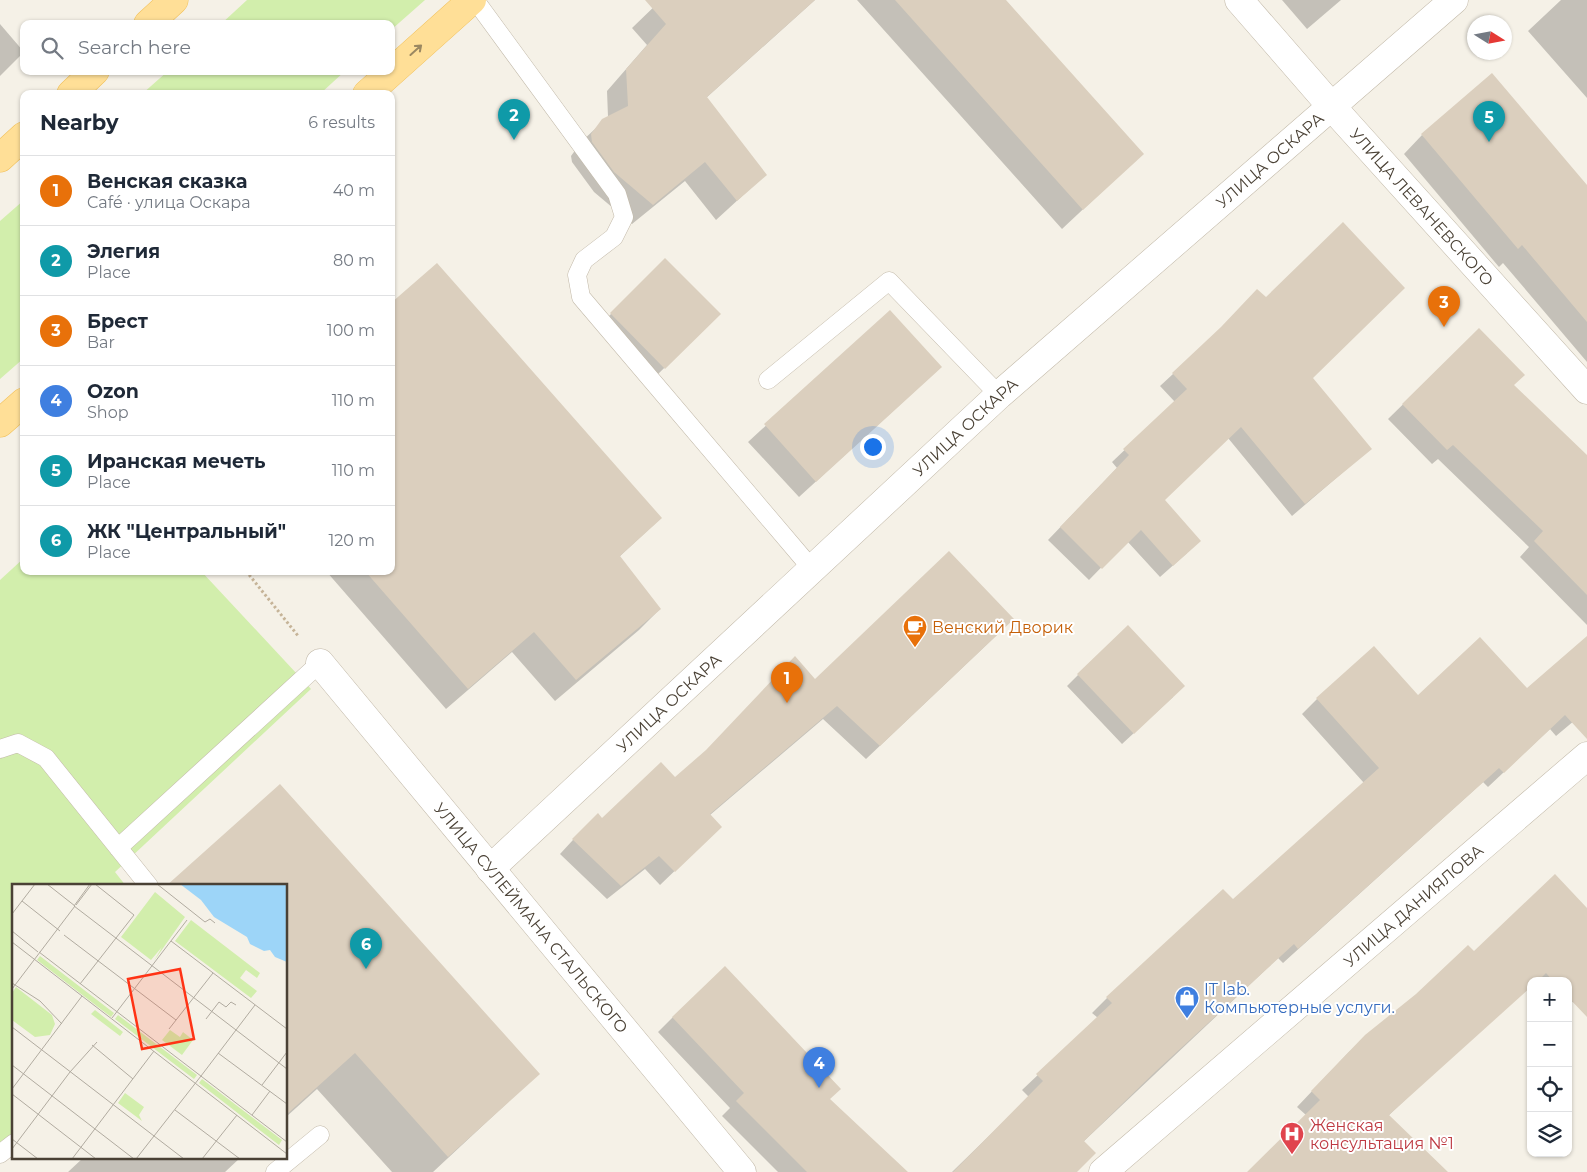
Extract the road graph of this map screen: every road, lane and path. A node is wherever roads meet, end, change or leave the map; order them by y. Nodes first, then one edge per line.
1 (174, 0) edge
2 (473, 0) edge
3 (1239, 0) edge
4 (1454, 0) edge
5 (152, 20) edge
6 (395, 69) edge
7 (92, 75) edge
8 (388, 75) edge
9 (75, 90) edge
10 (372, 90) edge
11 (1332, 107) junction
12 (20, 140) edge
13 (0, 158) edge
14 (768, 380) dead end
15 (1587, 390) edge
16 (999, 395) junction
17 (20, 406) edge
18 (0, 423) edge
19 (812, 569) junction
20 (249, 575) edge
21 (320, 663) junction
22 (0, 749) edge
23 (1587, 756) edge
24 (118, 848) junction
25 (490, 869) junction
26 (147, 884) edge
27 (320, 1135) dead end
28 (12, 1144) edge
29 (0, 1154) edge
30 (275, 1172) edge
31 (742, 1172) edge
32 (1103, 1172) edge

1 - 5 main road
6 -> 2 main road
2 - 19 lane
3 - 11 street, УЛИЦА ЛЕВАНЕВСКОГО
4 - 11 street, УЛИЦА ОСКАРА
7 - 9 main road
10 -> 8 main road
11 - 15 street, УЛИЦА ЛЕВАНЕВСКОГО
11 - 16 street, УЛИЦА ОСКАРА
12 - 13 main road
14 - 16 lane
16 - 19 street, УЛИЦА ОСКАРА
17 - 18 main road
19 - 25 street, УЛИЦА ОСКАРА
20 - 21 path
21 - 24 lane
21 - 25 street, УЛИЦА СУЛЕЙМАНА СТАЛЬСКОГО
22 - 24 lane
23 - 32 street, УЛИЦА ДАНИЯЛОВА
24 - 26 lane
25 - 31 street, УЛИЦА СУЛЕЙМАНА СТАЛЬСКОГО
27 - 30 lane
28 - 29 lane

